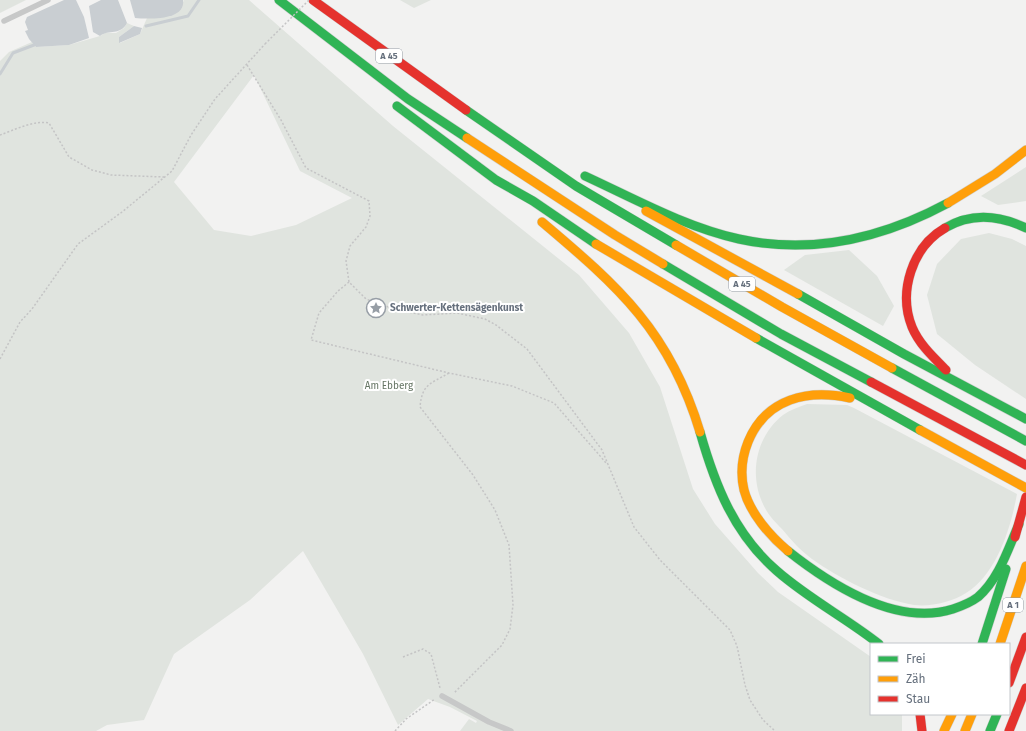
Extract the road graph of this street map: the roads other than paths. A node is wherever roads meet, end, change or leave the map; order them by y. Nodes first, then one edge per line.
1 (48, 0) edge
2 (279, 0) edge
3 (313, 0) edge
4 (328, 0) edge
5 (4, 21) dead end
6 (352, 56) junction
7 (373, 84) dead end
8 (388, 99) dead end
9 (506, 126) dead end
10 (1026, 150) edge
11 (496, 180) junction
12 (1026, 228) edge
13 (961, 384) junction
14 (1026, 419) edge
15 (911, 425) junction
16 (1026, 441) edge
17 (1026, 465) edge
18 (1026, 488) edge
19 (1026, 498) edge
20 (1019, 524) junction
21 (1026, 566) edge
22 (1026, 637) edge
23 (878, 643) edge
24 (982, 643) edge
25 (1000, 643) edge
26 (1010, 680) edge
27 (1026, 688) edge
28 (445, 697) road end
29 (920, 715) edge
30 (952, 715) edge
31 (972, 715) edge
32 (997, 715) edge
33 (511, 731) edge
34 (922, 731) edge
35 (944, 731) edge
36 (965, 731) edge
37 (990, 731) edge
38 (1010, 731) edge

1 - 5 lane
2 - 6 highway, A 45
3 - 16 highway, A 45
4 - 9 highway
6 - 7 highway
6 - 17 highway, A 45
8 - 11 highway
10 - 13 highway
11 - 15 highway
11 - 23 highway
12 - 13 highway
13 - 14 highway
15 - 18 highway
15 - 20 highway
19 - 20 highway
20 - 24 highway
21 - 25 highway, A 1
22 - 26 highway
27 - 38 highway
28 - 33 lane
29 - 34 highway
30 - 35 highway
31 - 36 highway
32 - 37 highway

